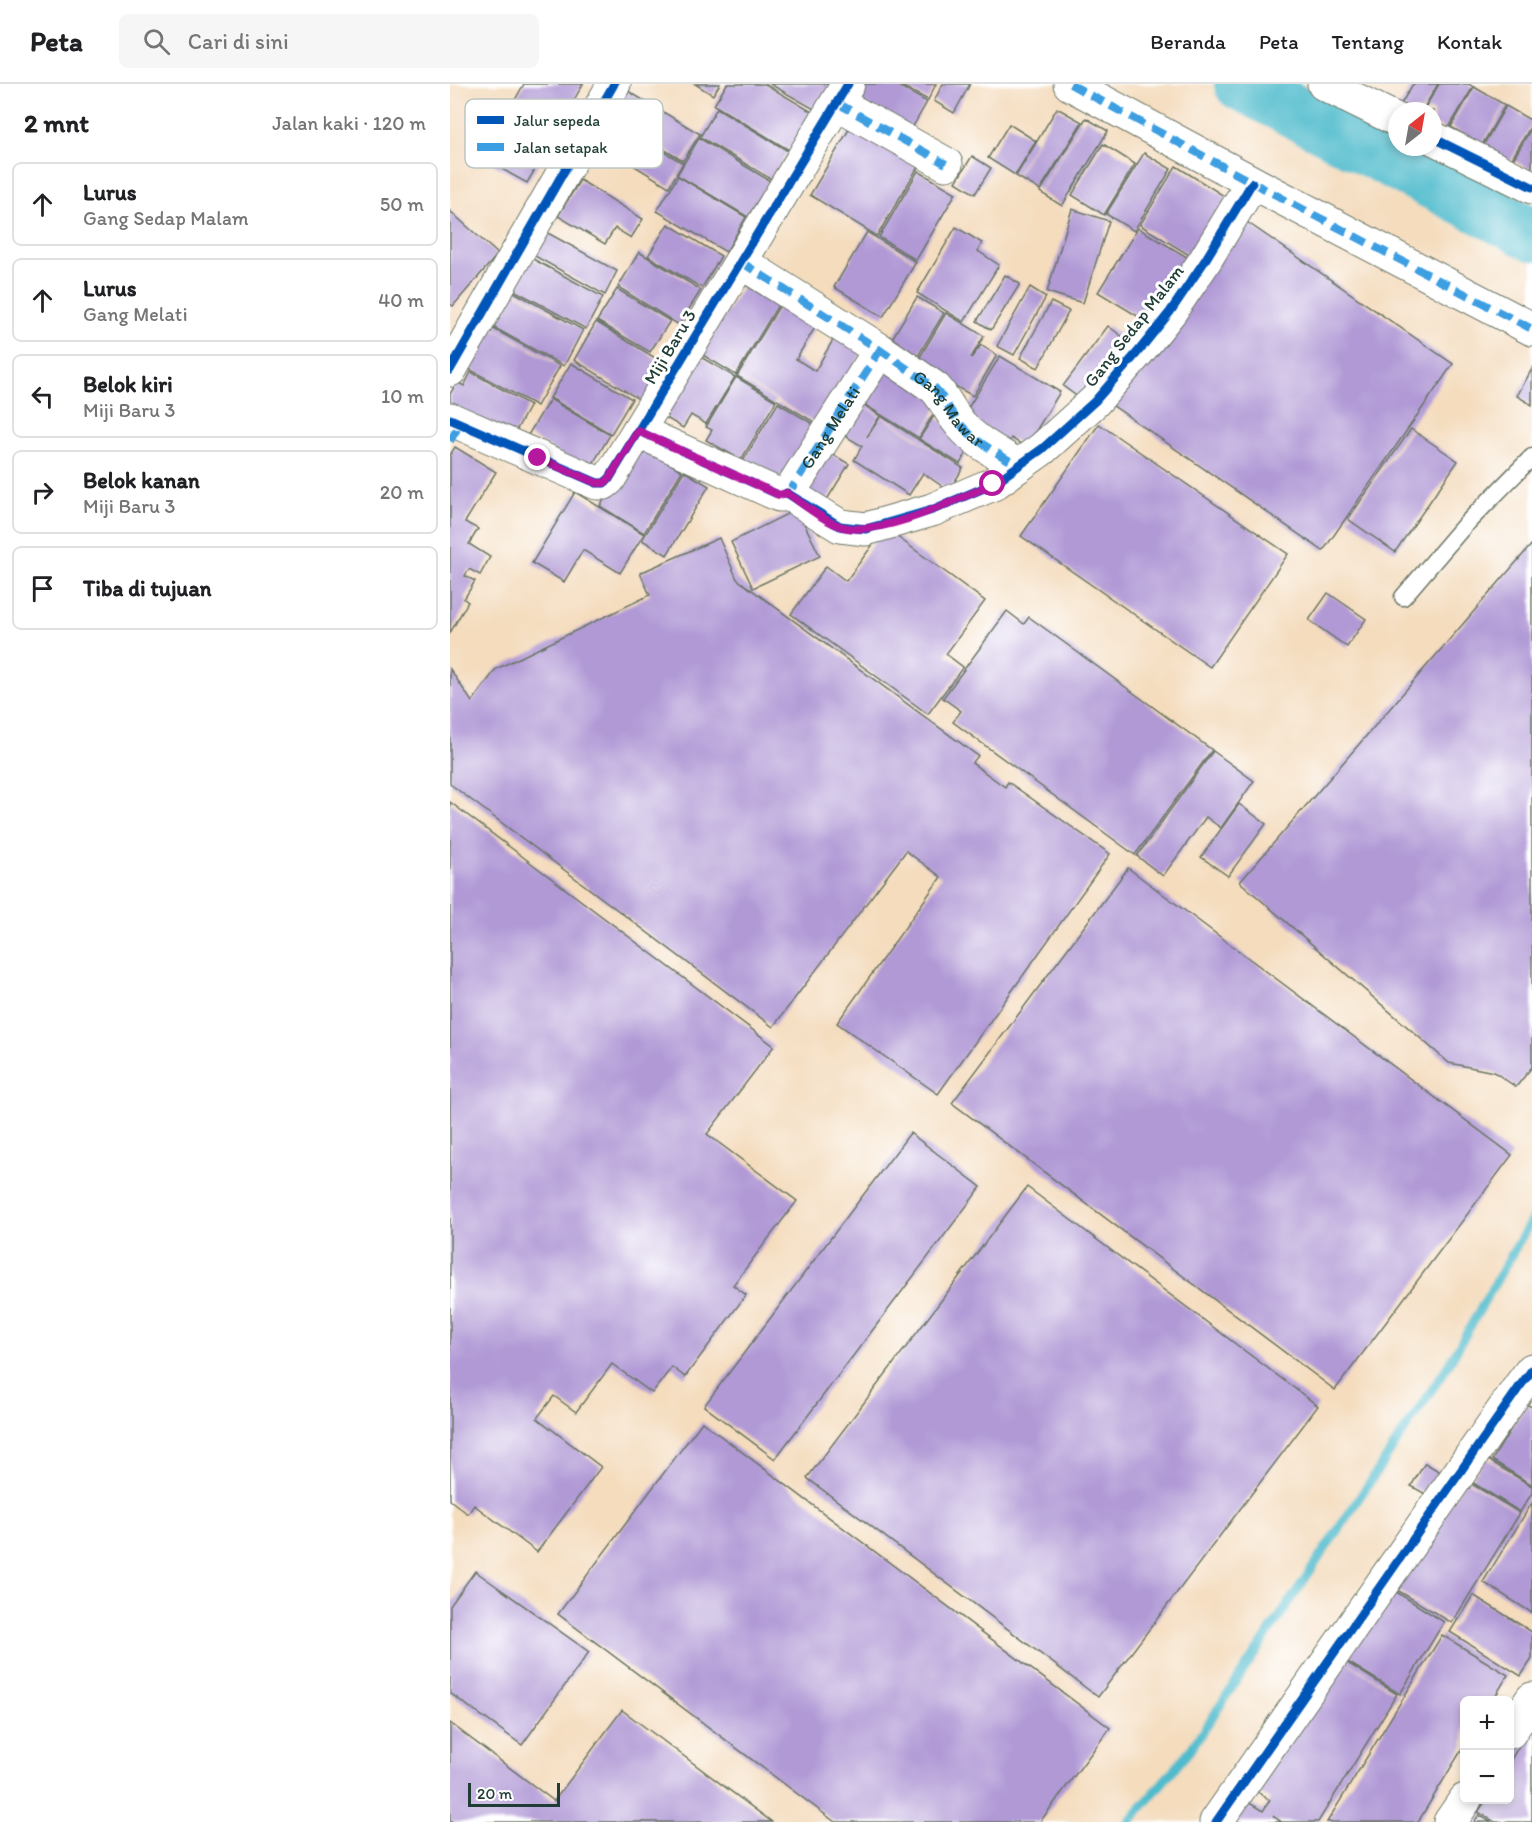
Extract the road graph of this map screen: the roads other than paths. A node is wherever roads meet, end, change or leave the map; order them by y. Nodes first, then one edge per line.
1 (614, 84) edge
2 (1070, 84) edge
3 (1324, 84) edge
4 (843, 93) edge
5 (605, 99) edge
6 (1388, 116) edge
7 (1442, 143) edge
8 (946, 164) dead end
9 (566, 168) edge
10 (1252, 183) junction
11 (1532, 188) edge
12 (741, 262) junction
13 (1532, 329) edge
14 (878, 348) junction
15 (450, 370) edge
16 (453, 428) edge
17 (638, 431) junction
18 (1532, 457) edge
19 (1018, 466) junction
20 (787, 493) junction
21 (1403, 597) dead end
22 (1528, 1383) edge
23 (1532, 1698) edge
24 (1514, 1725) edge
25 (1462, 1804) edge
26 (1216, 1822) edge
27 (1450, 1822) edge

1 - 5 street
2 - 10 street
3 - 6 street
4 - 8 street
4 - 12 street, Miji Baru 3
7 - 11 street
9 - 15 street
10 - 13 street
10 - 19 street, Gang Sedap Malam
12 - 14 street, Gang Mawar
12 - 17 street, Miji Baru 3
14 - 19 street, Gang Mawar
14 - 20 street, Gang Melati
16 - 17 street, Miji Baru 3
17 - 20 street
18 - 21 lane
19 - 20 street, Gang Sedap Malam
22 - 26 street
23 - 24 street
25 - 27 street

